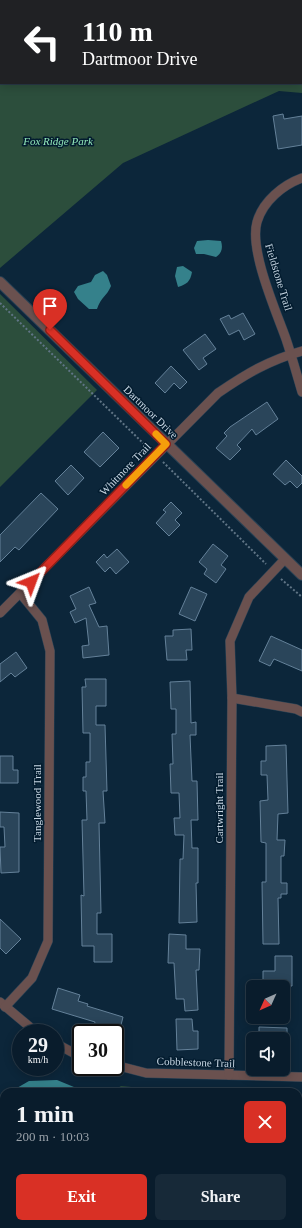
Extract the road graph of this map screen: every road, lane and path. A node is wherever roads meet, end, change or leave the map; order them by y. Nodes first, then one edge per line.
1 (302, 178) edge
2 (0, 282) edge
3 (302, 351) edge
4 (291, 354) junction
5 (302, 392) edge
6 (166, 444) junction
7 (284, 560) junction
8 (302, 576) edge
9 (20, 593) junction
10 (0, 613) edge
11 (232, 698) junction
12 (302, 712) edge
13 (2, 1004) edge
14 (26, 1024) edge
15 (124, 1067) edge
16 (229, 1075) junction
17 (302, 1077) edge

1 - 4 street, Fieldstone Trail
2 - 6 street, Dartmoor Drive
3 - 4 street, Whitmore Trail
4 - 5 street, Fieldstone Trail
4 - 6 street, Whitmore Trail
6 - 7 street, Dartmoor Drive
6 - 9 street, Whitmore Trail
7 - 8 street, Dartmoor Drive
7 - 11 street, Cartwright Trail
9 - 10 street, Whitmore Trail
9 - 13 street, Tanglewood Trail
11 - 12 street
11 - 16 street, Cartwright Trail
13 - 14 street
15 - 16 street, Cobblestone Trail
16 - 17 street, Cobblestone Trail

